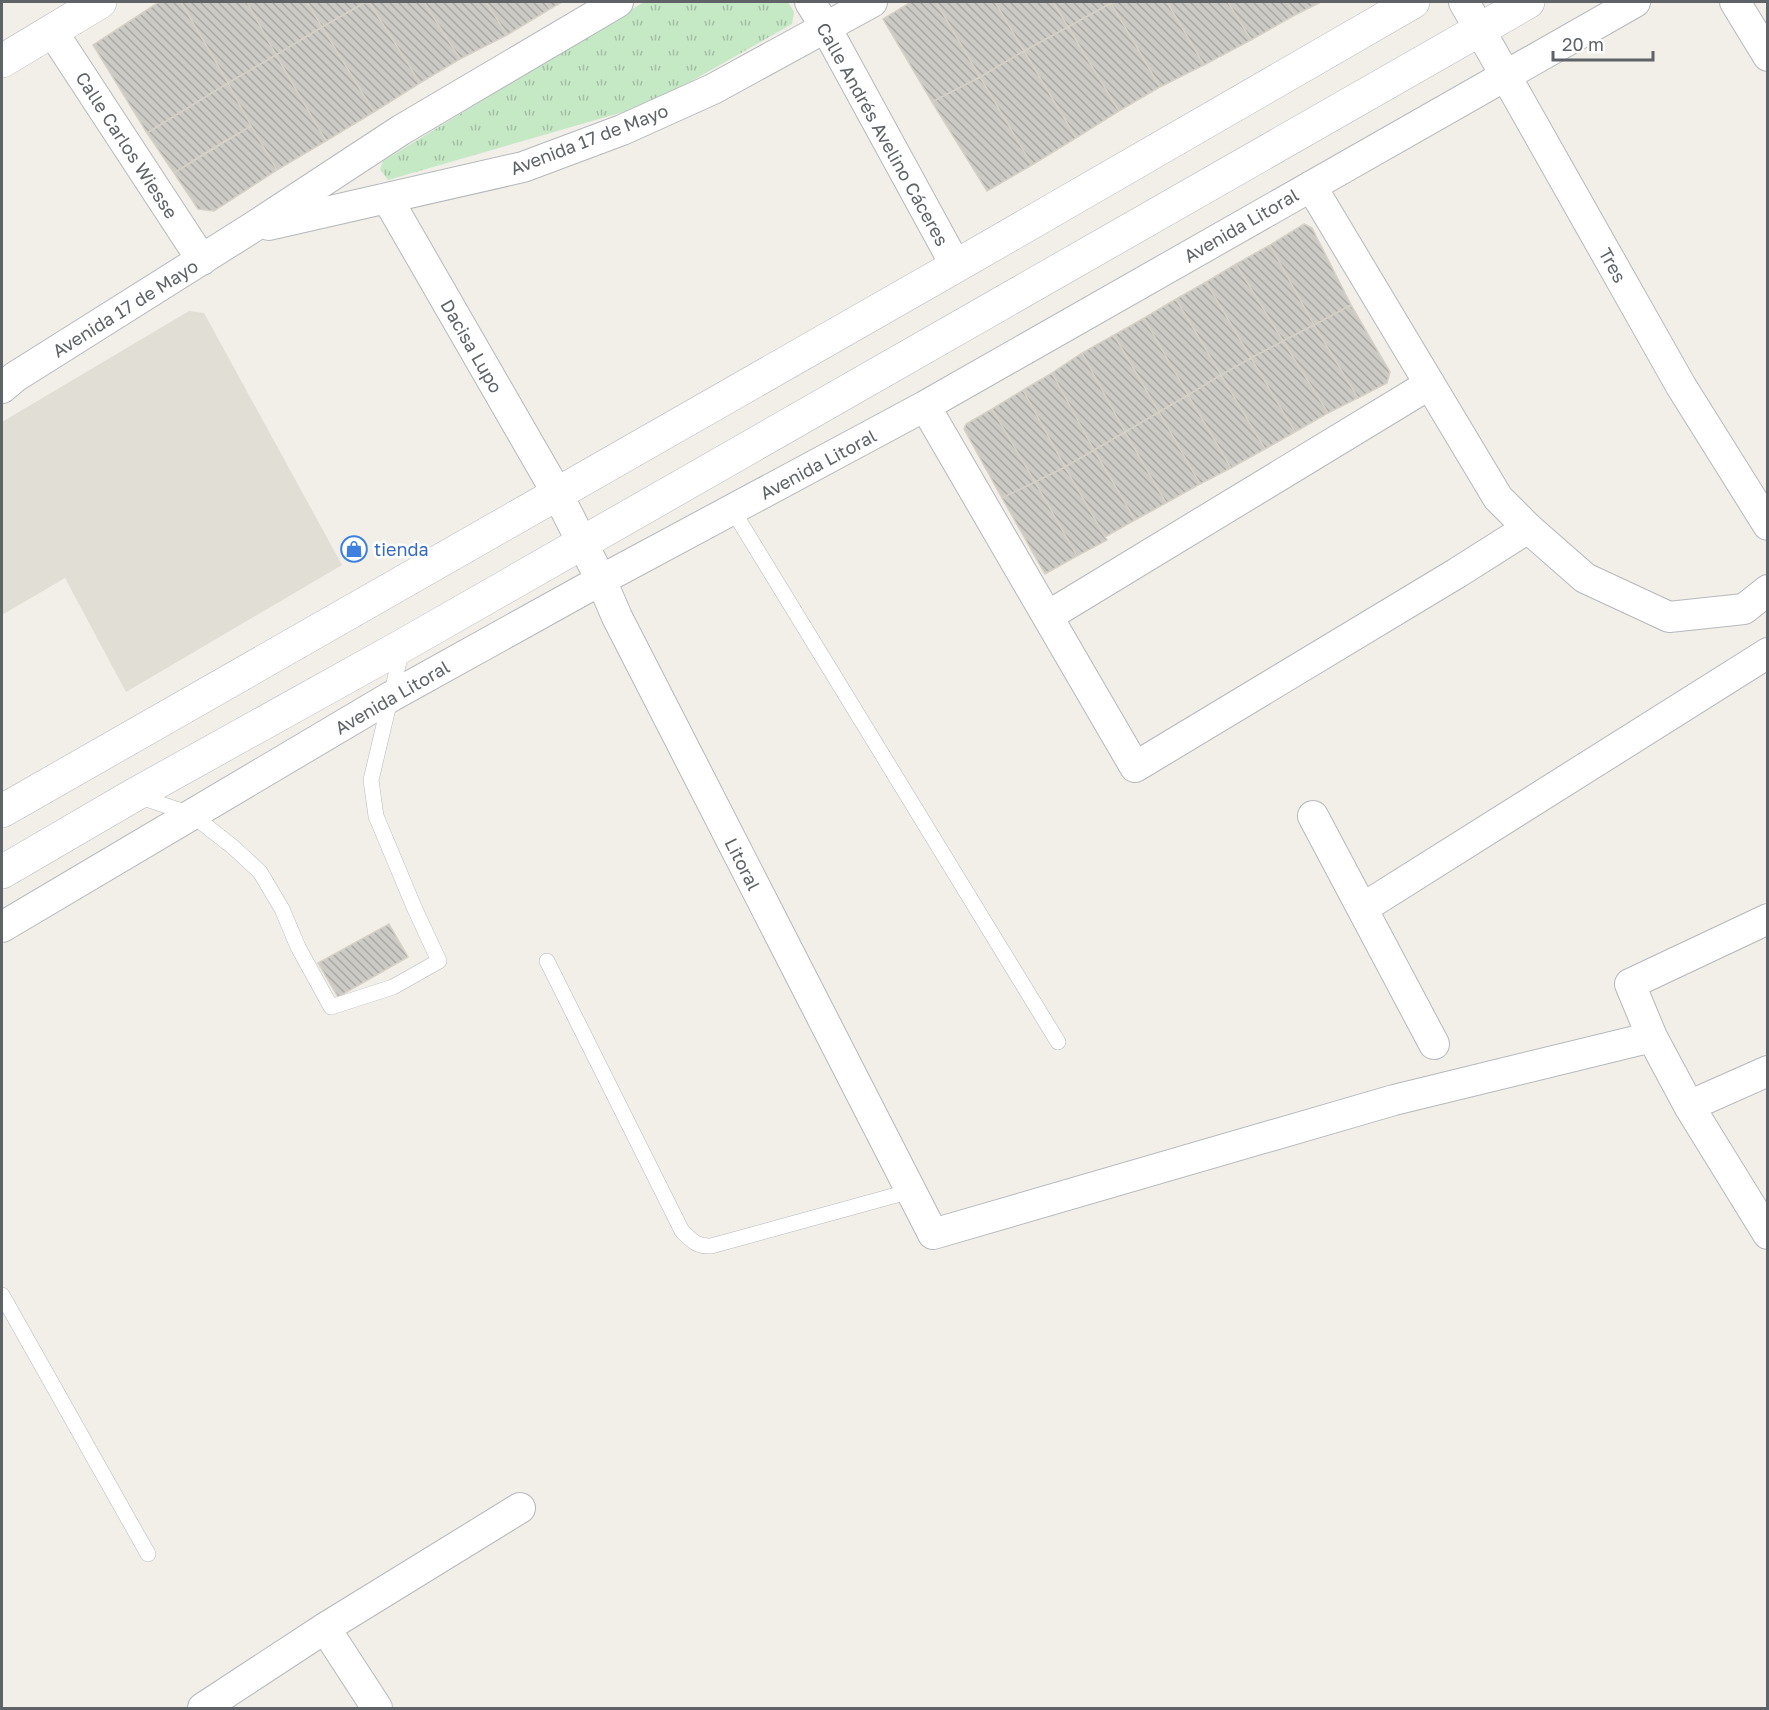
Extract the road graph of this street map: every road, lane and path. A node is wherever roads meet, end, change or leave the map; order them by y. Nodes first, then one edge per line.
1 (100, 2) edge
2 (618, 2) edge
3 (810, 2) edge
4 (872, 2) edge
5 (1413, 2) edge
6 (1464, 2) edge
7 (1528, 2) edge
8 (1635, 2) edge
9 (1735, 2) edge
10 (826, 28) junction
11 (1480, 29) junction
12 (52, 31) junction
13 (1767, 56) edge
14 (2, 62) edge
15 (1506, 75) junction
16 (1311, 186) junction
17 (387, 198) junction
18 (250, 229) junction
19 (202, 260) junction
20 (956, 267) junction
21 (1430, 384) junction
22 (2, 388) edge
23 (925, 406) junction
24 (557, 493) junction
25 (732, 509) junction
26 (1767, 525) edge
27 (1528, 528) junction
28 (582, 543) junction
29 (601, 580) junction
30 (1767, 590) edge
31 (1048, 616) junction
32 (402, 646) junction
33 (1767, 653) edge
34 (392, 696) junction
35 (134, 795) junction
36 (2, 811) edge
37 (191, 814) junction
38 (1313, 816) dead end
39 (2, 872) edge
40 (1363, 908) junction
41 (1767, 919) edge
42 (2, 927) edge
43 (547, 961) dead end
44 (1652, 1037) junction
45 (1058, 1042) dead end
46 (1434, 1044) dead end
47 (1767, 1071) edge
48 (1689, 1106) junction
49 (910, 1191) junction
50 (1767, 1234) edge
51 (2, 1295) edge
52 (520, 1508) dead end
53 (148, 1554) dead end
54 (325, 1628) junction
55 (203, 1708) edge
56 (377, 1708) edge

1 - 12 main road
2 - 18 street, Avenida 17 de Mayo
3 - 10 street, Calle Andrés Avelino Cáceres
4 - 10 street, Avenida 17 de Mayo
5 - 20 main road
6 - 11 street, Tres
7 - 11 main road
8 - 15 street, Avenida Litoral
9 - 13 street
10 - 17 street, Avenida 17 de Mayo
10 - 20 street, Calle Andrés Avelino Cáceres
11 - 15 street, Tres
11 - 28 main road
12 - 14 main road
12 - 19 street, Calle Carlos Wiesse
15 - 16 street, Avenida Litoral
15 - 26 street, Tres
16 - 21 street
16 - 23 street, Avenida Litoral
17 - 18 street, Avenida 17 de Mayo
17 - 24 street, Dacisa Lupo
18 - 19 street, Avenida 17 de Mayo
19 - 22 street, Avenida 17 de Mayo
20 - 24 main road
21 - 27 street
21 - 31 street
23 - 25 street, Avenida Litoral
23 - 31 street
24 - 28 street, Litoral
24 - 36 main road
25 - 29 street, Avenida Litoral
25 - 45 lane
27 - 30 street
27 - 31 street
28 - 29 street, Litoral
28 - 32 main road
29 - 34 street, Avenida Litoral
29 - 49 street, Litoral
32 - 34 lane
32 - 35 main road
33 - 40 street
34 - 37 street, Avenida Litoral
34 - 37 lane
35 - 37 lane
35 - 39 main road
37 - 42 street, Avenida Litoral
38 - 40 street
40 - 46 street
41 - 44 street
43 - 49 lane
44 - 48 street
44 - 49 street, Litoral
47 - 48 street
48 - 50 street
51 - 53 lane
52 - 54 street
54 - 55 street
54 - 56 street

